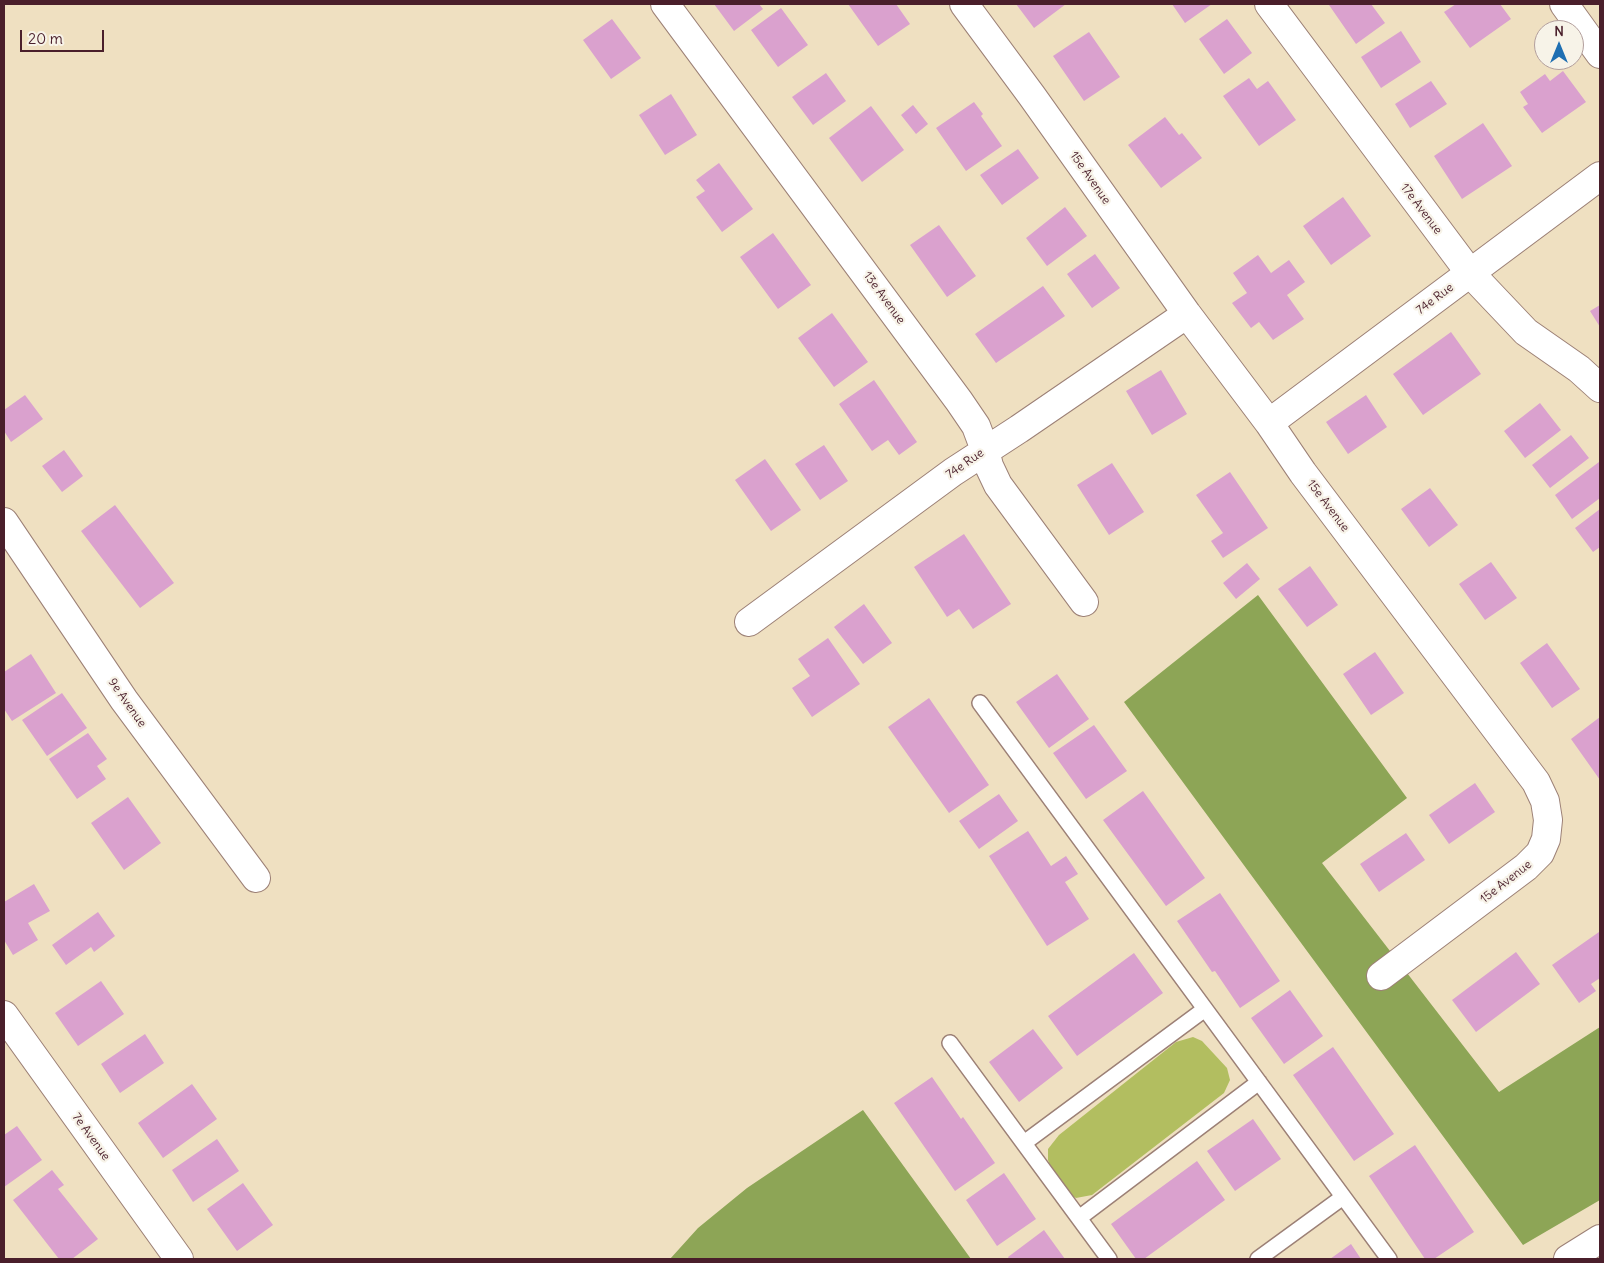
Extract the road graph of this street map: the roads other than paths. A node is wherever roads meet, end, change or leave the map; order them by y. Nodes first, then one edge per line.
1 (665, 4) edge
2 (964, 4) edge
3 (1269, 4) edge
4 (1564, 4) edge
5 (1600, 54) edge
6 (1600, 176) edge
7 (1470, 273) junction
8 (1187, 314) junction
9 (1600, 388) edge
10 (1269, 423) junction
11 (985, 450) junction
12 (4, 522) edge
13 (1084, 602) dead end
14 (748, 622) dead end
15 (980, 703) dead end
16 (256, 878) dead end
17 (1382, 976) dead end
18 (1205, 1009) junction
19 (4, 1015) edge
20 (950, 1043) dead end
21 (1259, 1082) junction
22 (1024, 1143) junction
23 (1343, 1196) junction
24 (1079, 1218) junction
25 (1600, 1239) edge
26 (179, 1259) edge
27 (1110, 1259) edge
28 (1258, 1259) edge
29 (1389, 1259) edge
30 (1568, 1259) edge

1 - 11 street, 13e Avenue
2 - 8 street, 15e Avenue
3 - 7 street, 17e Avenue
4 - 5 street
6 - 7 street, 74e Rue
7 - 9 street, 17e Avenue
7 - 10 street, 74e Rue
8 - 10 street, 15e Avenue
8 - 11 street, 74e Rue
10 - 17 street, 15e Avenue
11 - 13 street, 13e Avenue
11 - 14 street, 74e Rue
12 - 16 street, 9e Avenue
15 - 18 lane
18 - 21 lane
18 - 22 lane
19 - 26 street, 7e Avenue
20 - 22 lane
21 - 23 lane
21 - 24 lane
22 - 24 lane
23 - 28 lane
23 - 29 lane
24 - 27 lane
25 - 30 street

